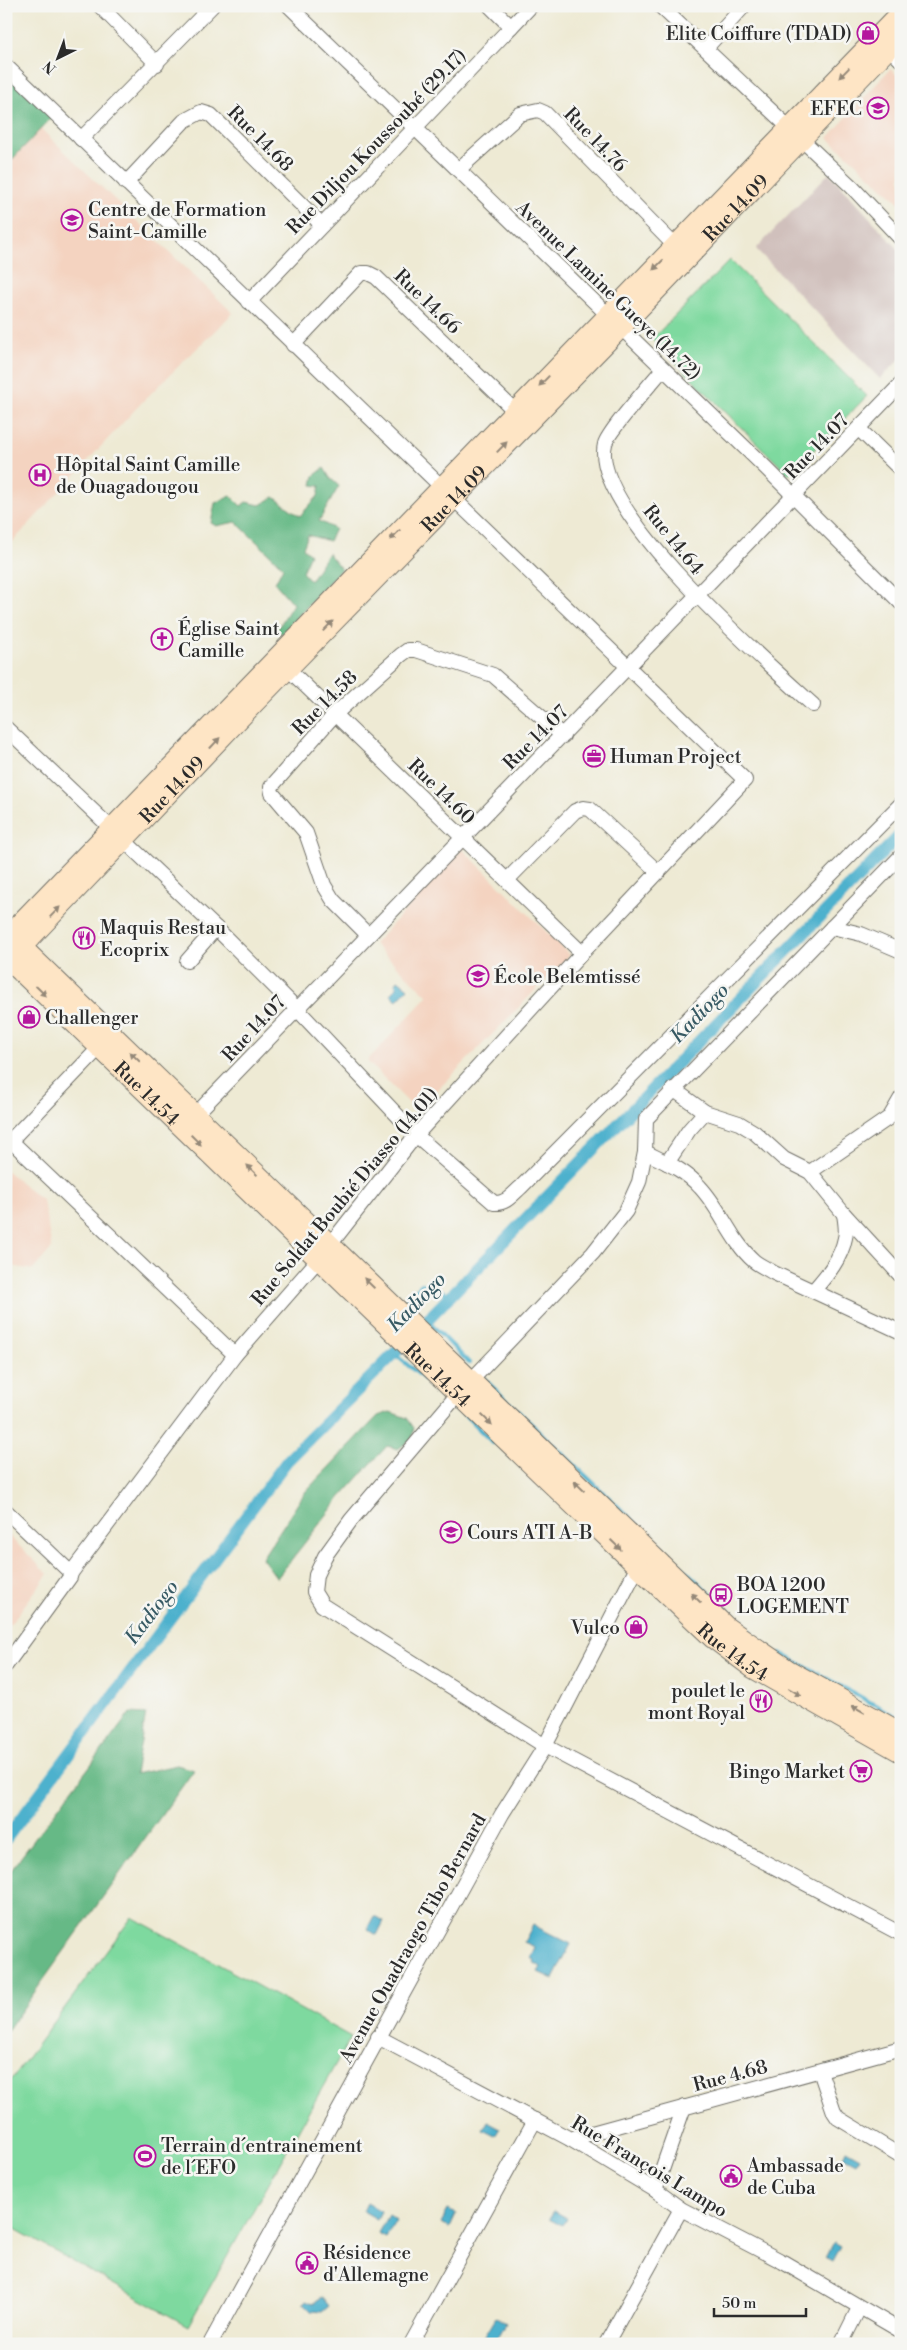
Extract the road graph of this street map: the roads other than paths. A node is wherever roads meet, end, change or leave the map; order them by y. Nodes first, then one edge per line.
1 (100, 6) edge
2 (212, 6) edge
3 (289, 6) edge
4 (490, 6) edge
5 (531, 6) edge
6 (660, 6) edge
7 (744, 6) edge
8 (901, 13) edge
9 (511, 27) junction
10 (706, 48) junction
11 (897, 48) edge
12 (157, 64) junction
13 (6, 66) edge
14 (414, 130) junction
15 (796, 134) junction
16 (81, 139) junction
17 (458, 170) junction
18 (126, 182) junction
19 (322, 225) junction
20 (901, 239) edge
21 (676, 247) junction
22 (249, 302) junction
23 (615, 321) junction
24 (293, 345) junction
25 (662, 369) junction
26 (901, 384) edge
27 (515, 411) junction
28 (859, 429) junction
29 (901, 470) edge
30 (449, 491) junction
31 (794, 496) junction
32 (696, 596) junction
33 (901, 603) edge
34 (282, 662) junction
35 (628, 668) junction
36 (813, 706) dead end
37 (335, 714) junction
38 (6, 728) edge
39 (563, 736) junction
40 (901, 804) edge
41 (119, 834) junction
42 (462, 837) junction
43 (901, 856) edge
44 (658, 872) junction
45 (507, 880) junction
46 (832, 927) junction
47 (216, 928) junction
48 (368, 934) junction
49 (9, 947) edge
50 (901, 951) edge
51 (582, 953) junction
52 (187, 961) dead end
53 (297, 1009) junction
54 (100, 1047) junction
55 (672, 1089) junction
56 (901, 1098) edge
57 (705, 1112) junction
58 (195, 1115) junction
59 (895, 1116) edge
60 (416, 1134) junction
61 (8, 1143) edge
62 (645, 1152) junction
63 (668, 1163) junction
64 (810, 1172) junction
65 (844, 1214) junction
66 (323, 1252) junction
67 (901, 1276) edge
68 (814, 1290) junction
69 (901, 1332) edge
70 (235, 1355) junction
71 (465, 1387) junction
72 (6, 1511) edge
73 (644, 1560) junction
74 (71, 1573) junction
75 (6, 1665) edge
76 (901, 1733) edge
77 (545, 1746) junction
78 (901, 1752) edge
79 (901, 1934) edge
80 (378, 2038) junction
81 (901, 2048) edge
82 (820, 2071) junction
83 (684, 2106) junction
84 (535, 2120) junction
85 (570, 2139) junction
86 (901, 2156) edge
87 (655, 2190) junction
88 (681, 2209) junction
89 (859, 2308) junction
90 (901, 2331) edge
91 (210, 2344) edge
92 (411, 2344) edge
93 (606, 2344) edge
94 (841, 2344) edge

1 - 12 street
2 - 12 street
3 - 14 street, Avenue Lamine Gueye (14.72)
4 - 9 street
5 - 9 street, Rue Diljou Koussoubé (29.17)
6 - 10 street
7 - 10 street
8 -> 15 main road, Rue 14.09
9 - 14 street, Rue Diljou Koussoubé (29.17)
10 - 15 street
11 - 15 main road, Rue 14.09
12 - 16 street
13 - 16 street
14 - 17 street, Avenue Lamine Gueye (14.72)
14 - 19 street, Rue Diljou Koussoubé (29.17)
15 - 20 street
15 - 21 main road, Rue 14.09
15 - 23 main road, Rue 14.09
16 - 18 street
17 - 21 street, Rue 14.76
17 - 23 street, Avenue Lamine Gueye (14.72)
18 - 19 street, Rue 14.68
18 - 22 street
19 - 22 street, Rue Diljou Koussoubé (29.17)
21 -> 23 main road, Rue 14.09
22 - 24 street
23 - 25 street, Avenue Lamine Gueye (14.72)
23 -> 27 main road, Rue 14.09
30 -> 23 main road, Rue 14.09
24 - 27 street, Rue 14.66
24 - 30 street
25 - 31 street, Avenue Lamine Gueye (14.72)
25 - 32 street, Rue 14.64
26 - 28 street, Rue 14.07
27 - 30 main road, Rue 14.09
28 - 29 street
28 - 31 street, Rue 14.07
30 - 34 main road, Rue 14.09
30 - 35 street
31 - 32 street, Rue 14.07
31 - 33 street, Avenue Lamine Gueye (14.72)
32 - 35 street, Rue 14.07
32 - 36 street, Rue 14.64
34 - 37 street, Rue 14.60
34 - 41 main road, Rue 14.09
35 - 39 street, Rue 14.07
35 - 44 street, Rue Soldat Boubié Diasso (14.01)
37 - 39 street, Rue 14.58
37 - 42 street, Rue 14.60
37 - 48 street, Rue 14.58
38 - 41 street
39 - 42 street, Rue 14.07
40 - 60 street
41 - 47 street
41 - 49 main road, Rue 14.09
42 - 45 street, Rue 14.60
42 - 48 street, Rue 14.07
43 - 46 street
44 - 45 street
44 - 51 street, Rue Soldat Boubié Diasso (14.01)
45 - 51 street, Rue 14.60
46 - 50 street
46 - 55 street
47 - 52 street
47 - 53 street
48 - 53 street, Rue 14.07
49 -> 54 main road, Rue 14.54
58 -> 49 main road
51 - 60 street, Rue Soldat Boubié Diasso (14.01)
53 - 58 street, Rue 14.07
53 - 60 street
54 - 61 street
54 -> 66 main road, Rue 14.54
55 - 57 street
55 - 62 street
56 - 59 street
57 - 63 street
57 - 64 street
66 -> 58 main road
59 - 64 street
60 - 66 street, Rue Soldat Boubié Diasso (14.01)
61 - 70 street
62 - 63 street
62 - 71 street
63 - 68 street
64 - 65 street
65 - 67 street
65 - 68 street
66 - 70 street, Rue Soldat Boubié Diasso (14.01)
66 - 71 main road, Rue 14.54
68 - 69 street
70 - 74 street, Rue Soldat Boubié Diasso (14.01)
71 - 73 main road, Rue 14.54
71 - 77 street
72 - 74 street
76 -> 73 main road, Rue 14.54
73 - 77 street, Avenue Ouadraogo Tibo Bernard
73 -> 78 main road, Rue 14.54
74 - 75 street, Rue Soldat Boubié Diasso (14.01)
77 - 79 street
77 - 80 street, Avenue Ouadraogo Tibo Bernard
80 - 84 street, Rue François Lampo
80 - 91 street, Avenue Ouadraogo Tibo Bernard
81 - 82 street, Rue 4.68
82 - 83 street, Rue 4.68
82 - 86 street
83 - 85 street, Rue 4.68
83 - 87 street
84 - 85 street, Rue François Lampo
84 - 92 street
85 - 87 street, Rue François Lampo
87 - 88 street, Rue François Lampo
88 - 89 street, Rue François Lampo
88 - 93 street
89 - 90 street, Rue François Lampo
89 - 94 street

